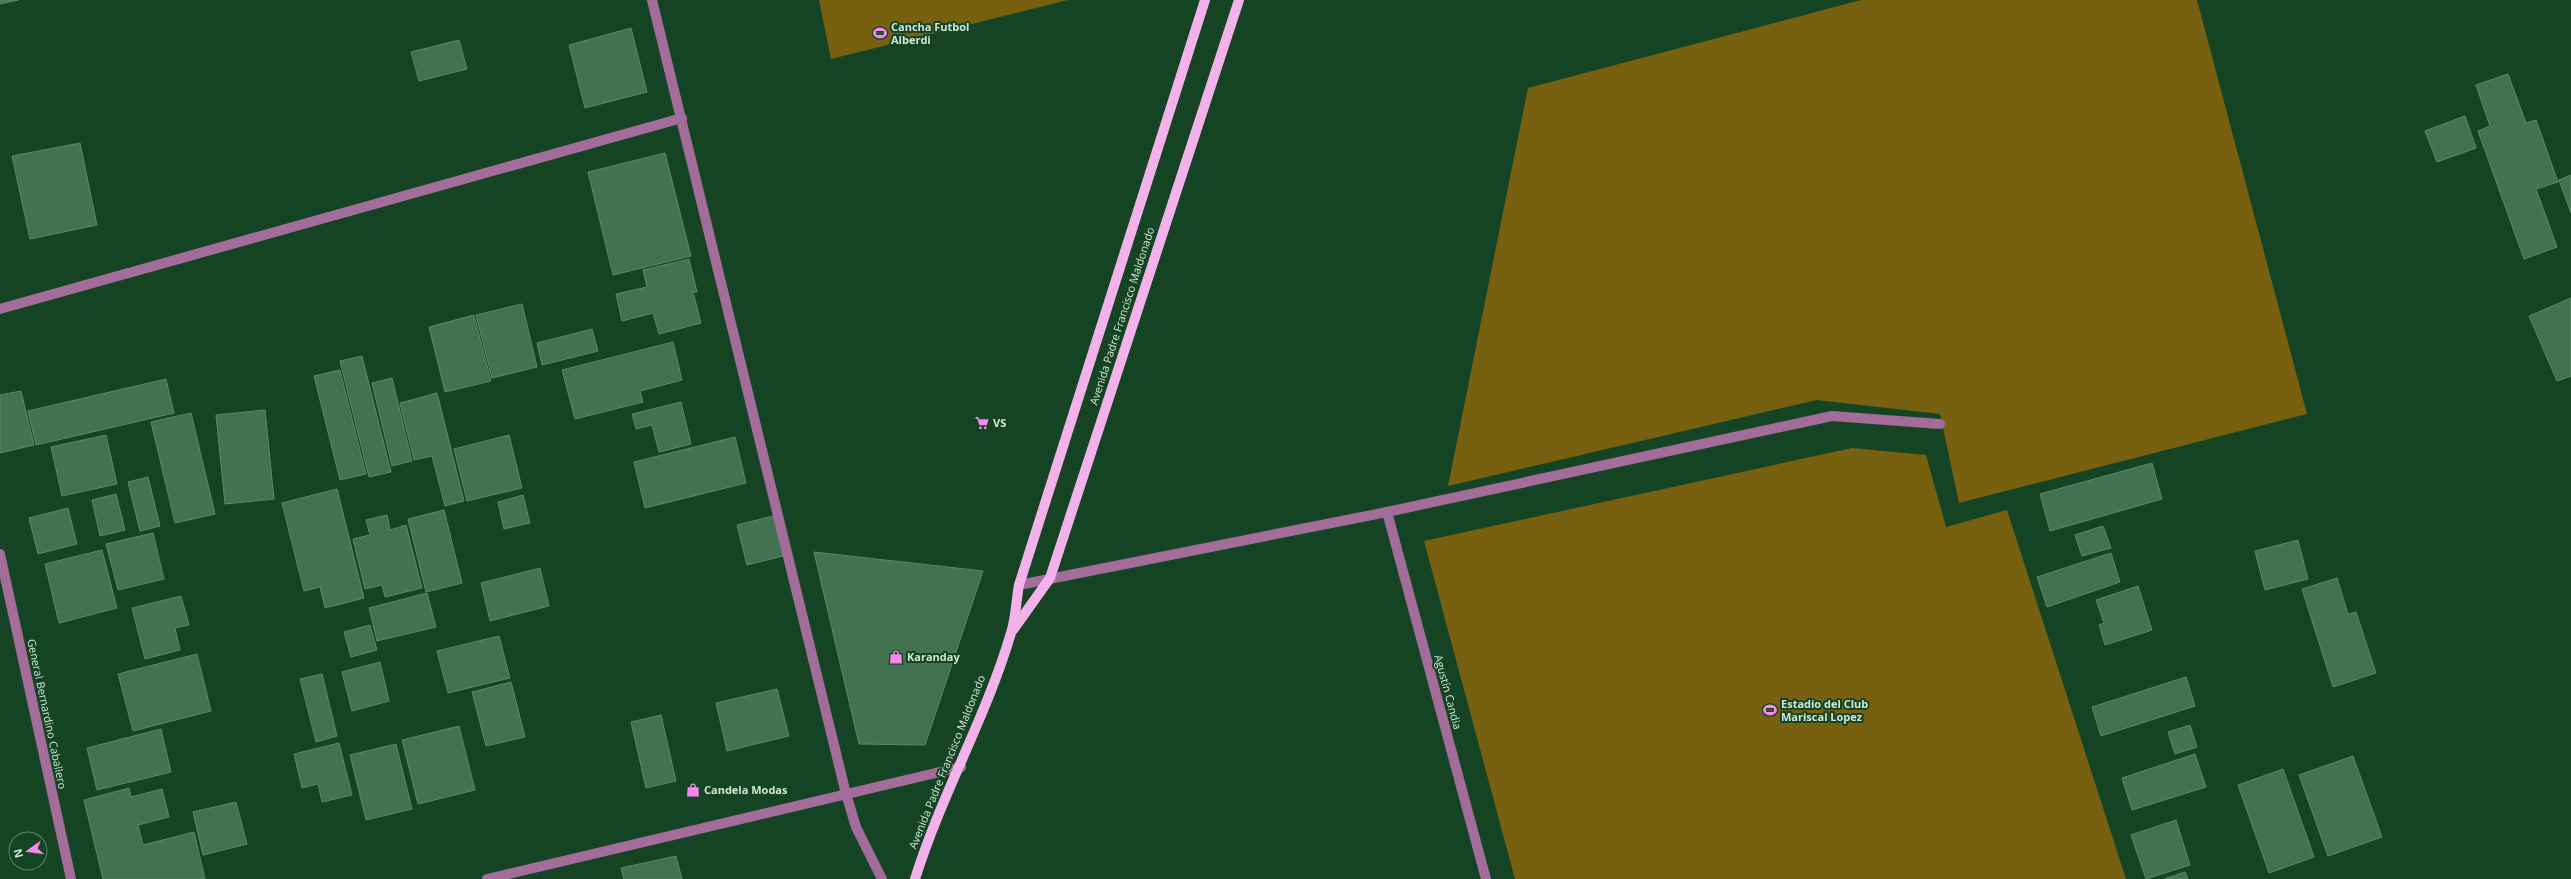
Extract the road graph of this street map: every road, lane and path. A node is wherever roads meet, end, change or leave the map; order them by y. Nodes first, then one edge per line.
1 (652, 0) edge
2 (1205, 0) edge
3 (1239, 0) edge
4 (682, 118) junction
5 (0, 309) edge
6 (1940, 424) dead end
7 (1387, 512) junction
8 (0, 554) edge
9 (1050, 578) junction
10 (1018, 585) junction
11 (1012, 632) junction
12 (961, 767) junction
13 (846, 794) junction
14 (71, 879) edge
15 (487, 879) edge
16 (882, 879) edge
17 (915, 879) edge
18 (1486, 879) edge

1 - 4 street
2 - 10 main road, Avenida Padre Francisco Maldonado
3 - 9 main road, Avenida Padre Francisco Maldonado
4 - 5 street
4 - 13 street
6 - 7 street
7 - 9 street
7 - 18 street, Agustín Candia
8 - 14 street, General Bernardino Caballero
9 - 10 street
9 - 11 main road, Avenida Padre Francisco Maldonado
10 - 11 main road, Avenida Padre Francisco Maldonado
11 - 12 main road, Avenida Padre Francisco Maldonado
12 - 13 street
12 - 17 main road, Avenida Padre Francisco Maldonado
13 - 15 street
13 - 16 street

